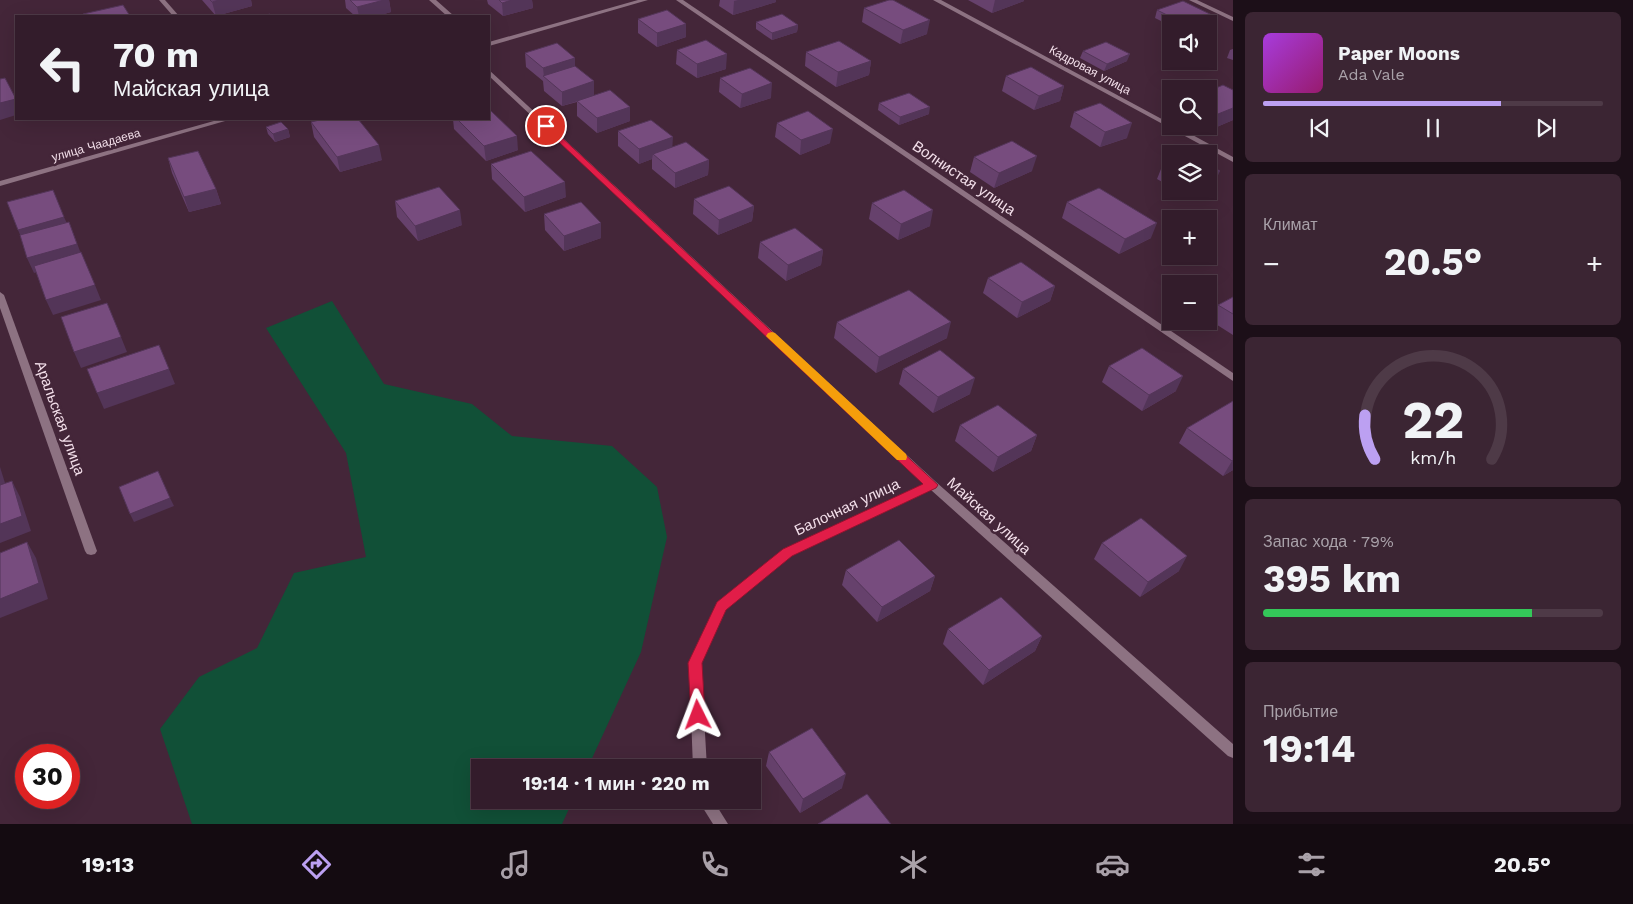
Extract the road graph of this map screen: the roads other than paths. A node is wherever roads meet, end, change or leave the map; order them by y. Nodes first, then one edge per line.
1 (162, 0) edge
2 (432, 0) edge
3 (646, 0) edge
4 (679, 0) edge
5 (936, 0) edge
6 (1192, 0) edge
7 (175, 15) edge
8 (450, 15) edge
9 (1233, 19) edge
10 (490, 44) edge
11 (490, 73) edge
12 (224, 120) edge
13 (1233, 160) edge
14 (0, 184) edge
15 (0, 295) edge
16 (1233, 378) edge
17 (932, 485) junction
18 (91, 551) dead end
19 (1233, 752) edge
20 (700, 759) edge
21 (711, 809) edge
22 (721, 824) edge

1 - 7 street
2 - 8 street
3 - 10 street
4 - 16 street, Волнистая улица
5 - 13 street, Кадровая улица
6 - 9 street
11 - 17 street, Майская улица
12 - 14 street, улица Чаадаева
15 - 18 street, Аральская улица
17 - 19 street, Майская улица
17 - 20 street, Балочная улица
21 - 22 street

